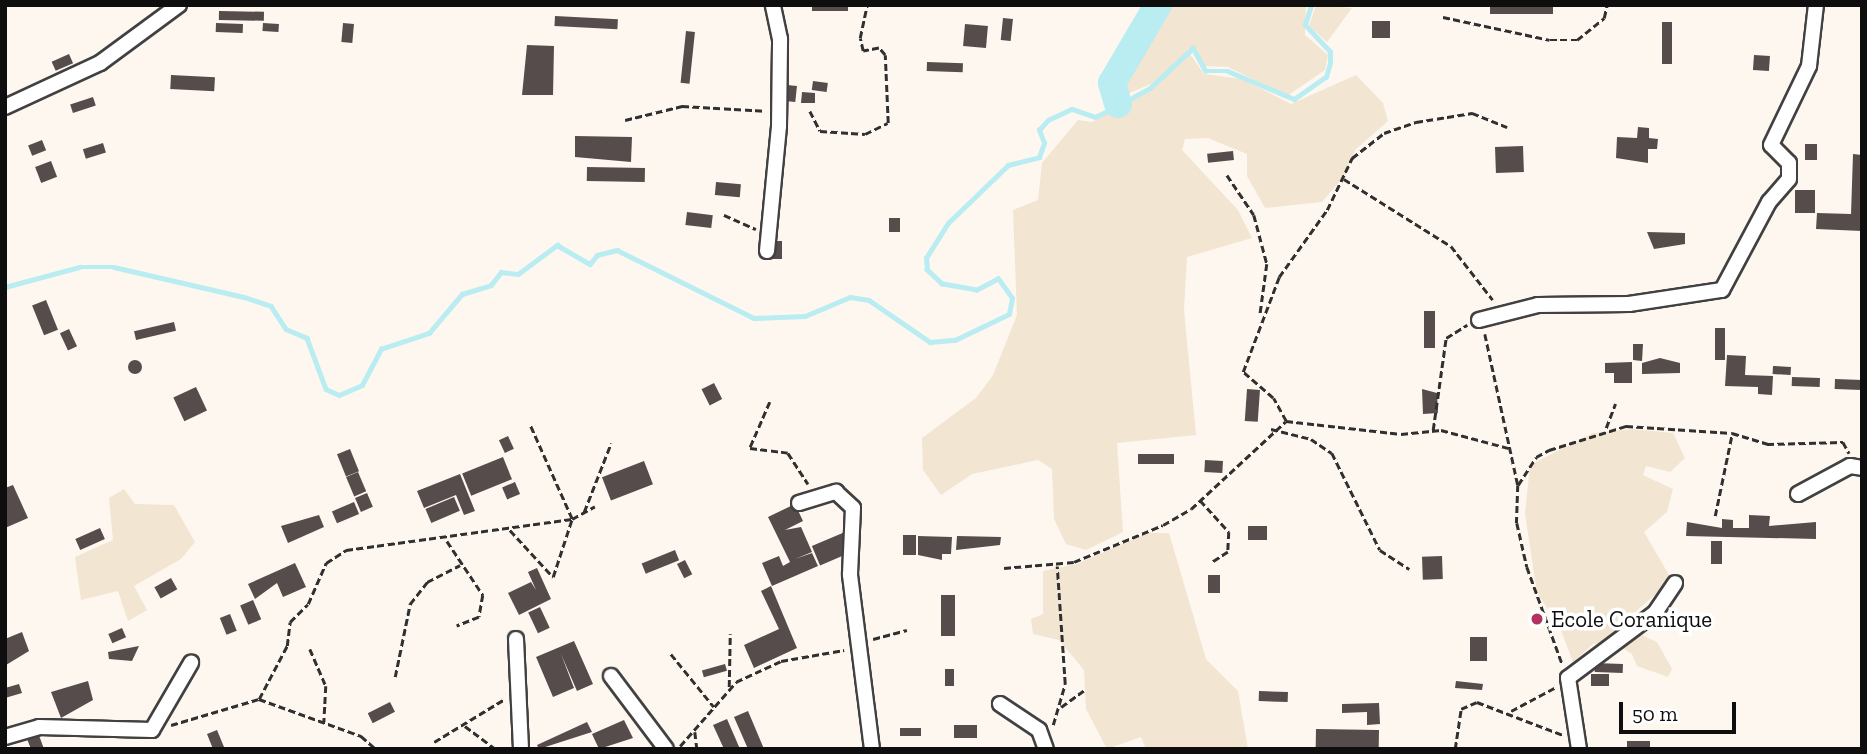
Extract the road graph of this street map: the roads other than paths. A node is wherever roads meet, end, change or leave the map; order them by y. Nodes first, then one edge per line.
1 (179, 5) edge
2 (773, 5) edge
3 (1816, 5) edge
4 (5, 107) edge
5 (767, 251) dead end
6 (1479, 320) road end
7 (1856, 467) edge
8 (1798, 494) dead end
9 (799, 503) dead end
10 (1675, 583) dead end
11 (516, 639) dead end
12 (191, 663) dead end
13 (611, 676) dead end
14 (1000, 704) dead end
15 (5, 737) edge
16 (1047, 743) edge
17 (1579, 745) edge
18 (521, 749) edge
19 (666, 749) edge
20 (873, 749) edge

1 - 4 street
2 - 5 street
3 - 6 street
7 - 8 street
9 - 20 street
10 - 17 street
11 - 18 street
12 - 15 street
13 - 19 street
14 - 16 street

